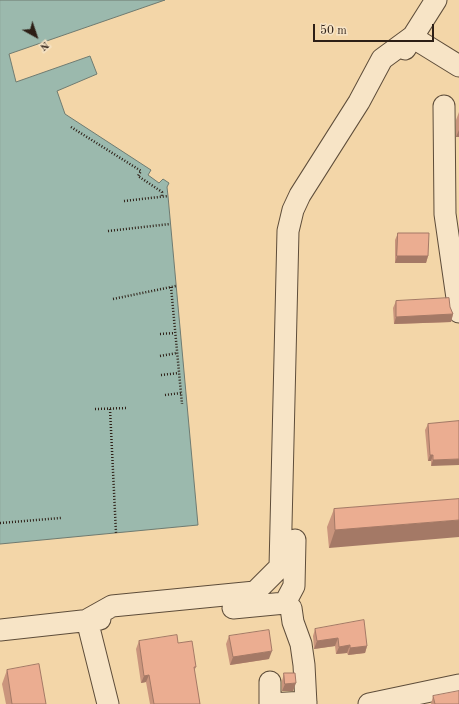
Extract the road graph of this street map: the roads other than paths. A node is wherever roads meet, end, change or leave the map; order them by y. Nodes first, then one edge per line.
1 (436, 0) edge
2 (412, 37) junction
3 (459, 66) edge
4 (444, 106) dead end
5 (459, 312) edge
6 (285, 603) junction
7 (87, 620) junction
8 (0, 630) edge
9 (270, 682) dead end
10 (459, 685) edge
11 (306, 703) edge
12 (108, 704) edge
13 (270, 704) edge
14 (369, 704) edge

1 - 2 street
2 - 3 street
2 - 6 street
2 - 7 street
4 - 5 street
6 - 7 street
6 - 11 street
7 - 8 street
7 - 12 street
9 - 13 street
10 - 14 street
11 - 13 street

